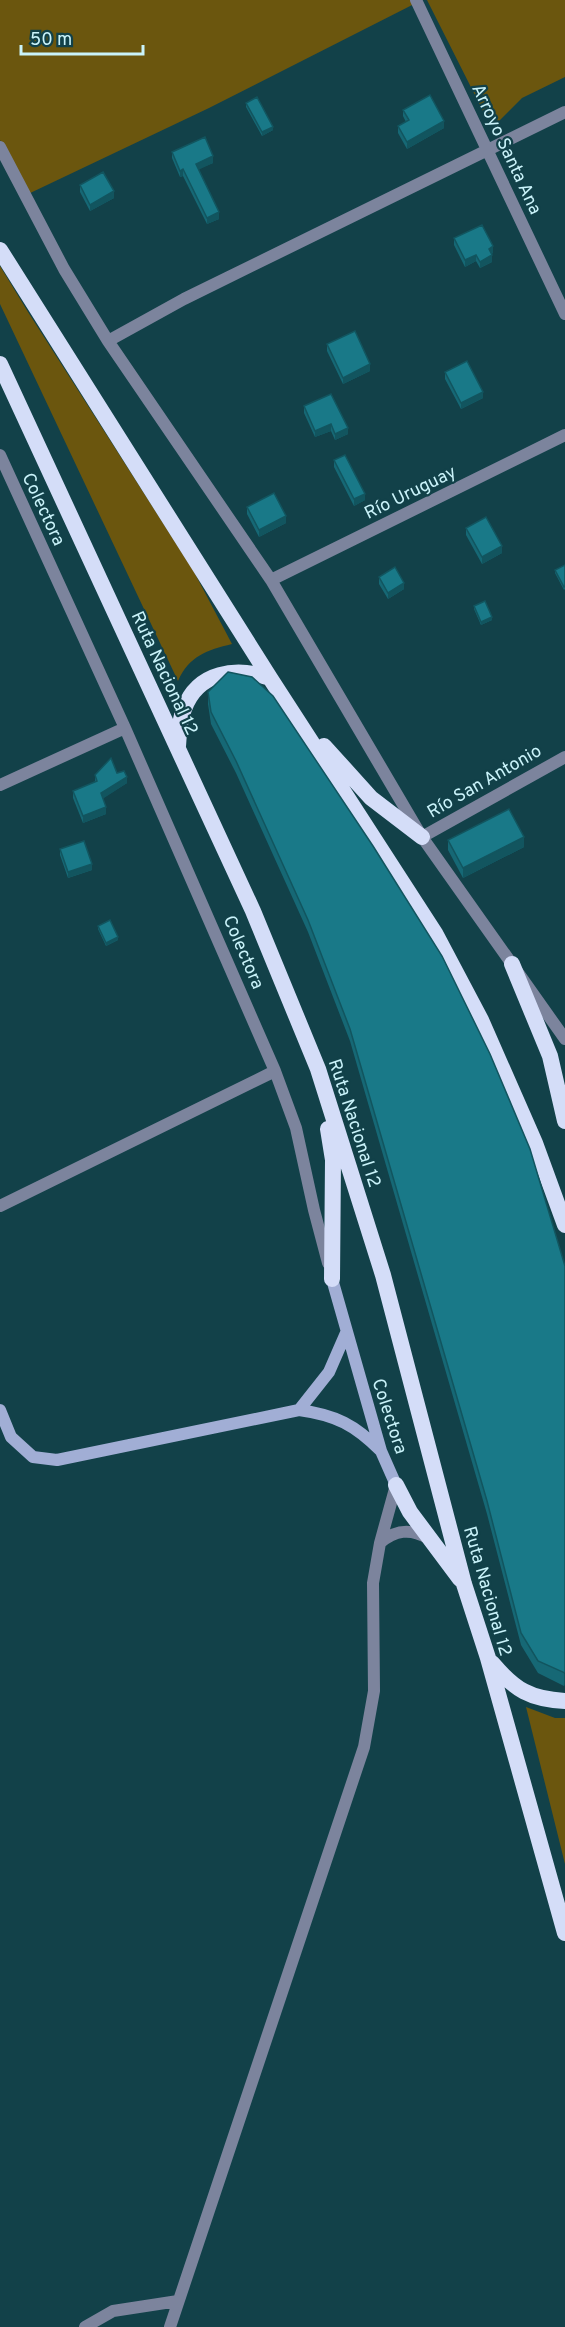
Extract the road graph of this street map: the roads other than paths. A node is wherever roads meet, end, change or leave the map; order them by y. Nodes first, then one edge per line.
1 (416, 0) edge
2 (565, 112) edge
3 (0, 147) edge
4 (486, 149) junction
5 (0, 250) edge
6 (565, 314) edge
7 (108, 341) junction
8 (0, 364) edge
9 (565, 435) edge
10 (0, 455) edge
11 (271, 580) junction
12 (270, 678) junction
13 (291, 710) junction
14 (125, 728) junction
15 (178, 748) junction
16 (565, 756) edge
17 (0, 785) edge
18 (422, 837) junction
19 (512, 964) junction
20 (565, 1039) edge
21 (318, 1068) junction
22 (275, 1071) junction
23 (565, 1121) edge
24 (0, 1206) edge
25 (565, 1225) edge
26 (332, 1279) junction
27 (346, 1333) junction
28 (0, 1410) edge
29 (299, 1410) junction
30 (381, 1451) junction
31 (396, 1485) junction
32 (428, 1538) junction
33 (380, 1543) junction
34 (464, 1584) junction
35 (488, 1658) junction
36 (565, 1701) edge
37 (565, 1933) edge
38 (178, 2301) junction
39 (85, 2327) edge
40 (170, 2327) edge

1 - 4 street, Arroyo Santa Ana
2 - 4 street
3 - 7 street
4 - 6 street, Arroyo Santa Ana
4 - 7 street
5 - 12 highway
7 - 11 street
8 - 15 highway, Ruta Nacional 12
9 - 11 street, Río Uruguay
10 - 14 street, Colectora
11 - 18 street
12 - 13 highway
12 - 15 highway
13 - 18 highway
13 - 25 highway
14 - 17 street
14 - 22 street, Colectora
15 - 21 highway, Ruta Nacional 12
16 - 18 street, Río San Antonio
18 - 19 street
19 - 20 street
19 - 23 highway
21 - 26 highway
21 - 34 highway, Ruta Nacional 12
22 - 24 street
22 - 26 street, Colectora
26 - 27 main road, Colectora
27 - 29 main road
27 - 30 main road, Colectora
28 - 29 main road
29 - 30 main road
30 - 31 main road, Colectora
31 - 32 highway
31 - 33 street
32 - 33 street
32 - 34 highway
33 - 38 street
34 - 35 highway, Ruta Nacional 12
35 - 36 highway
35 - 37 highway, Ruta Nacional 12
38 - 39 street
38 - 40 street

